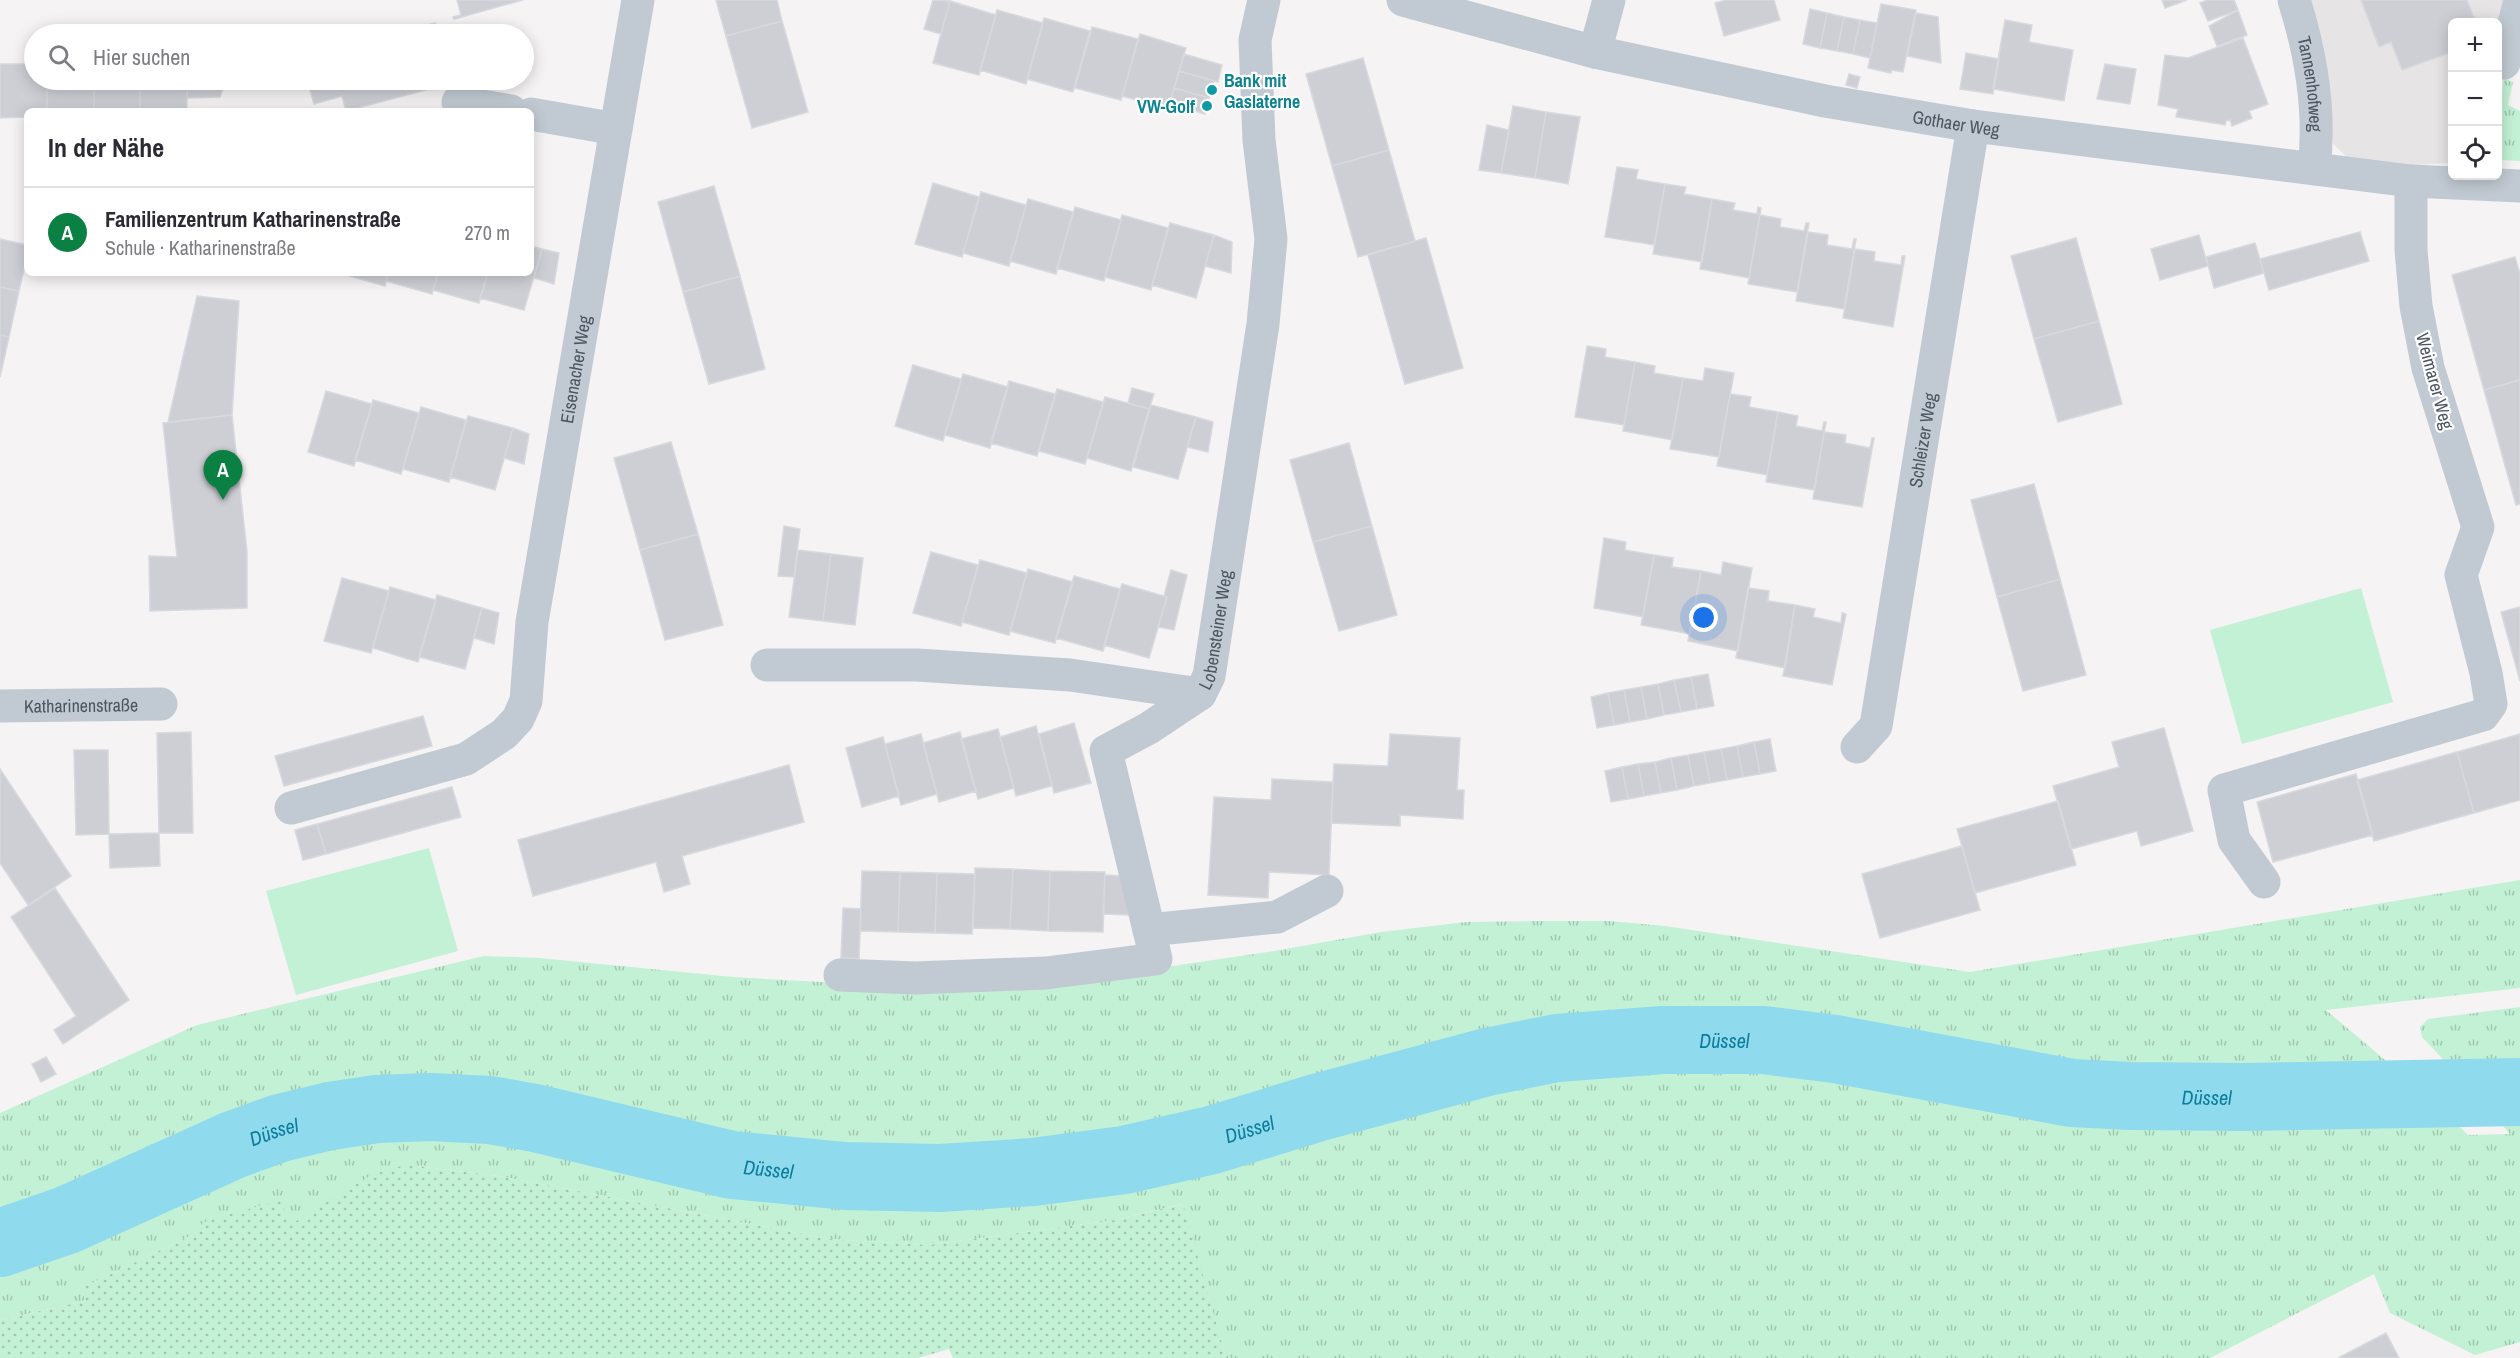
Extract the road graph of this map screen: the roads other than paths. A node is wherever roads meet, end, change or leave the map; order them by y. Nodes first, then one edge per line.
1 (638, 0) edge
2 (1263, 0) edge
3 (1403, 0) edge
4 (1609, 0) edge
5 (2294, 0) edge
6 (2520, 0) edge
7 (1595, 52) junction
8 (2504, 63) dead end
9 (458, 102) dead end
10 (493, 108) edge
11 (534, 115) edge
12 (1973, 126) junction
13 (616, 129) junction
14 (2314, 168) junction
15 (2411, 181) junction
16 (2520, 186) edge
17 (767, 665) dead end
18 (1200, 694) junction
19 (161, 704) dead end
20 (0, 706) edge
21 (1857, 747) dead end
22 (291, 808) dead end
23 (2264, 882) dead end
24 (1327, 891) dead end
25 (1149, 930) junction
26 (840, 975) dead end

1 - 13 street, Eisenacher Weg
2 - 18 street, Lobensteiner Weg
3 - 7 street, Gothaer Weg
4 - 7 street
5 - 14 street, Tannenhofweg
6 - 8 street
7 - 12 street, Gothaer Weg
9 - 10 street
11 - 13 street
12 - 14 street, Gothaer Weg
12 - 21 street, Schleizer Weg
13 - 22 street, Eisenacher Weg
14 - 15 street, Gothaer Weg
15 - 16 street, Gothaer Weg
15 - 23 street, Weimarer Weg
17 - 18 street
18 - 25 street, Lobensteiner Weg
19 - 20 street, Katharinenstraße
24 - 25 street
25 - 26 street, Lobensteiner Weg

